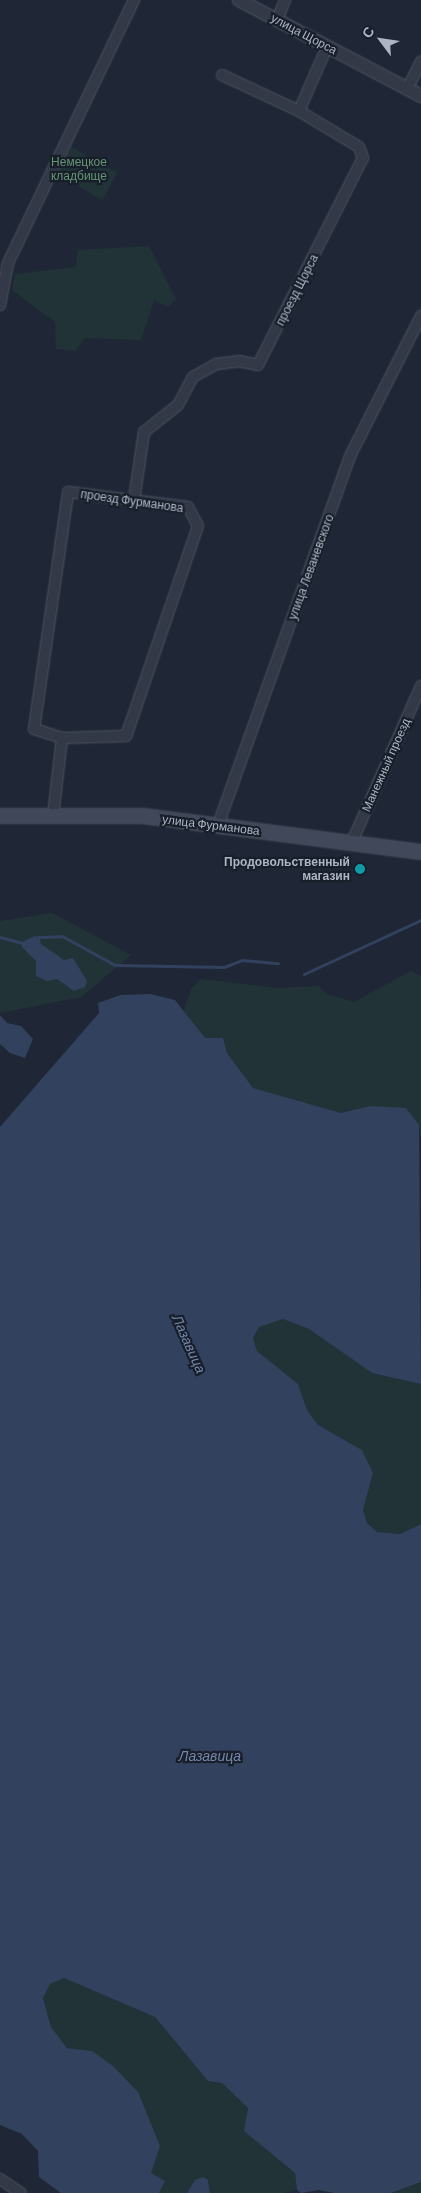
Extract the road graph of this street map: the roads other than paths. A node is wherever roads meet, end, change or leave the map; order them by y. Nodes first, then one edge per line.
1 (134, 0) edge
2 (240, 0) edge
3 (285, 0) edge
4 (277, 20) junction
5 (327, 47) junction
6 (421, 61) edge
7 (222, 76) dead end
8 (407, 89) junction
9 (421, 96) edge
10 (299, 111) junction
11 (0, 305) edge
12 (421, 316) edge
13 (134, 500) junction
14 (421, 686) edge
15 (62, 738) junction
16 (0, 816) edge
17 (52, 816) junction
18 (218, 825) junction
19 (351, 844) junction
20 (421, 852) edge
21 (0, 2179) edge
22 (21, 2193) edge

1 - 11 street
2 - 4 street, улица Щорса
3 - 4 street
4 - 5 street, улица Щорса
5 - 8 street, улица Щорса
5 - 10 street
6 - 8 street
7 - 10 street, проезд Щорса
8 - 9 street, улица Щорса
10 - 13 street, проезд Щорса
12 - 18 street, улица Леваневского
13 - 15 street, проезд Фурманова
13 - 15 street, проезд Фурманова
14 - 19 street, Манежный проезд
15 - 17 street
16 - 17 main road, улица Фурманова
17 - 18 main road, улица Фурманова
18 - 19 main road, улица Фурманова
19 - 20 main road, улица Фурманова
21 - 22 street

